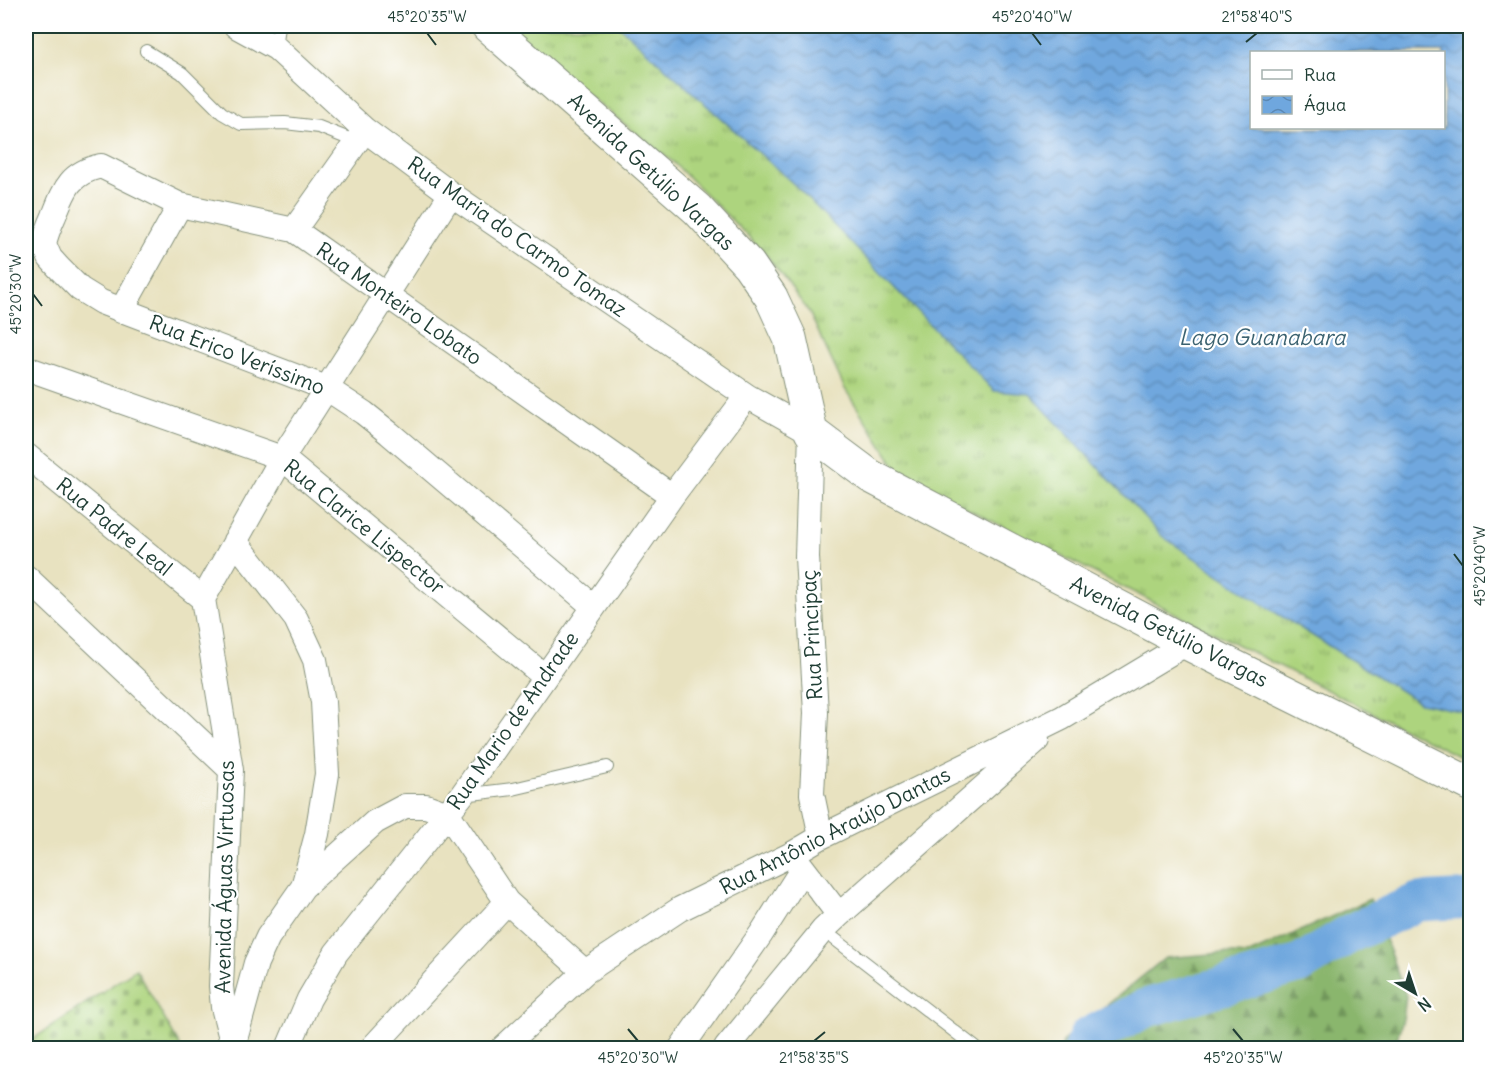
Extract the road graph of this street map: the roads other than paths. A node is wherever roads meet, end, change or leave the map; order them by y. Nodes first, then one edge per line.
1 (236, 26) edge
2 (488, 26) edge
3 (278, 37) edge
4 (146, 51) dead end
5 (361, 136) junction
6 (101, 166) joint
7 (451, 194) junction
8 (180, 205) junction
9 (294, 230) junction
10 (387, 295) junction
11 (121, 311) junction
12 (790, 338) junction
13 (26, 368) edge
14 (326, 388) junction
15 (747, 396) junction
16 (811, 432) junction
17 (26, 455) edge
18 (282, 458) junction
19 (870, 476) junction
20 (672, 496) junction
21 (235, 541) junction
22 (26, 577) edge
23 (203, 599) junction
24 (594, 607) junction
25 (1187, 644) junction
26 (544, 676) junction
27 (1062, 718) junction
28 (607, 767) dead end
29 (231, 770) junction
30 (1470, 784) edge
31 (455, 805) junction
32 (821, 837) junction
33 (797, 861) junction
34 (303, 887) junction
35 (507, 902) junction
36 (831, 923) junction
37 (585, 972) junction
38 (233, 1048) edge
39 (288, 1048) edge
40 (372, 1048) edge
41 (503, 1048) edge
42 (681, 1048) edge
43 (726, 1048) edge
44 (976, 1048) edge

1 - 3 street, Rua Maria do Carmo Tomaz
2 - 12 main road, Avenida Getúlio Vargas
3 - 5 street, Rua Maria do Carmo Tomaz
4 - 5 lane
5 - 7 street, Rua Maria do Carmo Tomaz
5 - 9 street
6 - 8 street, Rua Monteiro Lobato
6 - 11 street, Rua Erico Veríssimo
7 - 10 street
7 - 15 street, Rua Maria do Carmo Tomaz
8 - 9 street, Rua Monteiro Lobato
8 - 11 street
9 - 10 street, Rua Monteiro Lobato
10 - 14 street
10 - 20 street, Rua Monteiro Lobato
11 - 14 street, Rua Erico Veríssimo
12 - 16 main road, Avenida Getúlio Vargas
12 - 19 main road, Avenida Getúlio Vargas
13 - 18 street, Rua Clarice Lispector
14 - 18 street
14 - 24 street, Rua Erico Veríssimo
15 - 16 street, Rua Maria do Carmo Tomaz
15 - 20 street, Rua Mario de Andrade
16 - 19 main road, Avenida Getúlio Vargas
16 - 32 street, Rua Principaç
17 - 23 street, Rua Padre Leal
18 - 21 street
18 - 26 street, Rua Clarice Lispector
19 - 25 main road, Avenida Getúlio Vargas
20 - 24 street, Rua Mario de Andrade
21 - 23 street
21 - 34 street
22 - 29 street
23 - 29 street, Avenida Águas Virtuosas
24 - 26 street, Rua Mario de Andrade
25 - 27 street, Rua Antônio Araújo Dantas
25 - 30 main road, Avenida Getúlio Vargas
26 - 31 street, Rua Mario de Andrade
27 - 32 street, Rua Antônio Araújo Dantas
27 - 36 street
28 - 31 lane
29 - 38 street, Avenida Águas Virtuosas
31 - 34 street
31 - 35 street
31 - 39 street, Rua Mario de Andrade
32 - 33 street, Rua Antônio Araújo Dantas
33 - 36 street
33 - 37 street, Rua Antônio Araújo Dantas
33 - 42 street
34 - 38 street
35 - 37 street
35 - 40 street
36 - 43 street
36 - 44 lane
37 - 41 street, Rua Antônio Araújo Dantas

